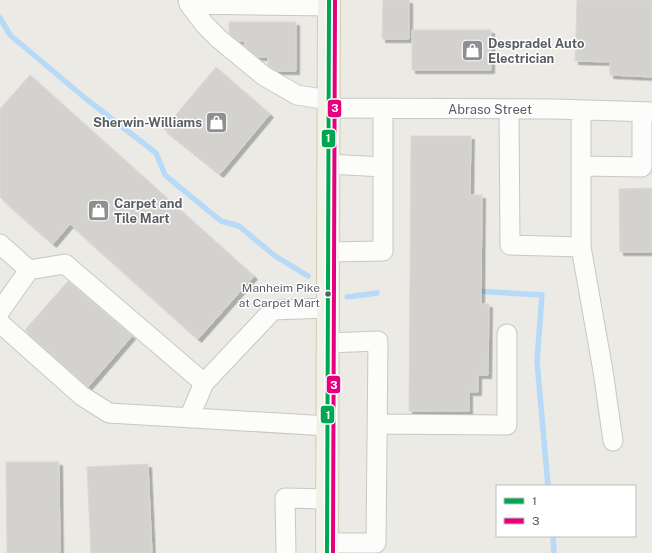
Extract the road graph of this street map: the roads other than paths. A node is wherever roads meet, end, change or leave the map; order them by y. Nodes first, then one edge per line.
1 (189, 2) edge
2 (284, 3) edge
3 (329, 3) edge
4 (329, 104) junction
5 (383, 109) junction
6 (509, 109) junction
7 (581, 110) junction
8 (647, 112) edge
9 (328, 164) junction
10 (581, 166) junction
11 (383, 167) junction
12 (0, 244) edge
13 (581, 247) junction
14 (328, 252) junction
15 (29, 270) junction
16 (328, 308) junction
17 (0, 311) edge
18 (0, 323) edge
19 (507, 334) dead end
20 (328, 343) junction
21 (204, 383) junction
22 (189, 418) junction
23 (377, 424) junction
24 (328, 426) junction
25 (613, 442) dead end
26 (328, 499) junction
27 (328, 548) edge
28 (286, 553) edge

1 - 2 street
1 - 4 street, Abraso Street
2 - 3 street
3 - 4 main road
4 - 5 street, Abraso Street
4 - 9 main road
5 - 6 street, Abraso Street
5 - 11 street
6 - 7 street, Abraso Street
6 - 13 street
7 - 8 street, Abraso Street
7 - 10 street
8 - 10 street
9 - 11 street
9 - 14 main road
10 - 13 street
11 - 14 street
12 - 15 street
13 - 25 street
14 - 16 main road
15 - 17 street
15 - 21 street
16 - 20 main road
16 - 21 street
18 - 22 street
19 - 23 street
20 - 23 street
20 - 24 main road
21 - 22 street
22 - 24 street
23 - 27 street
24 - 26 main road
26 - 27 main road
26 - 28 street

